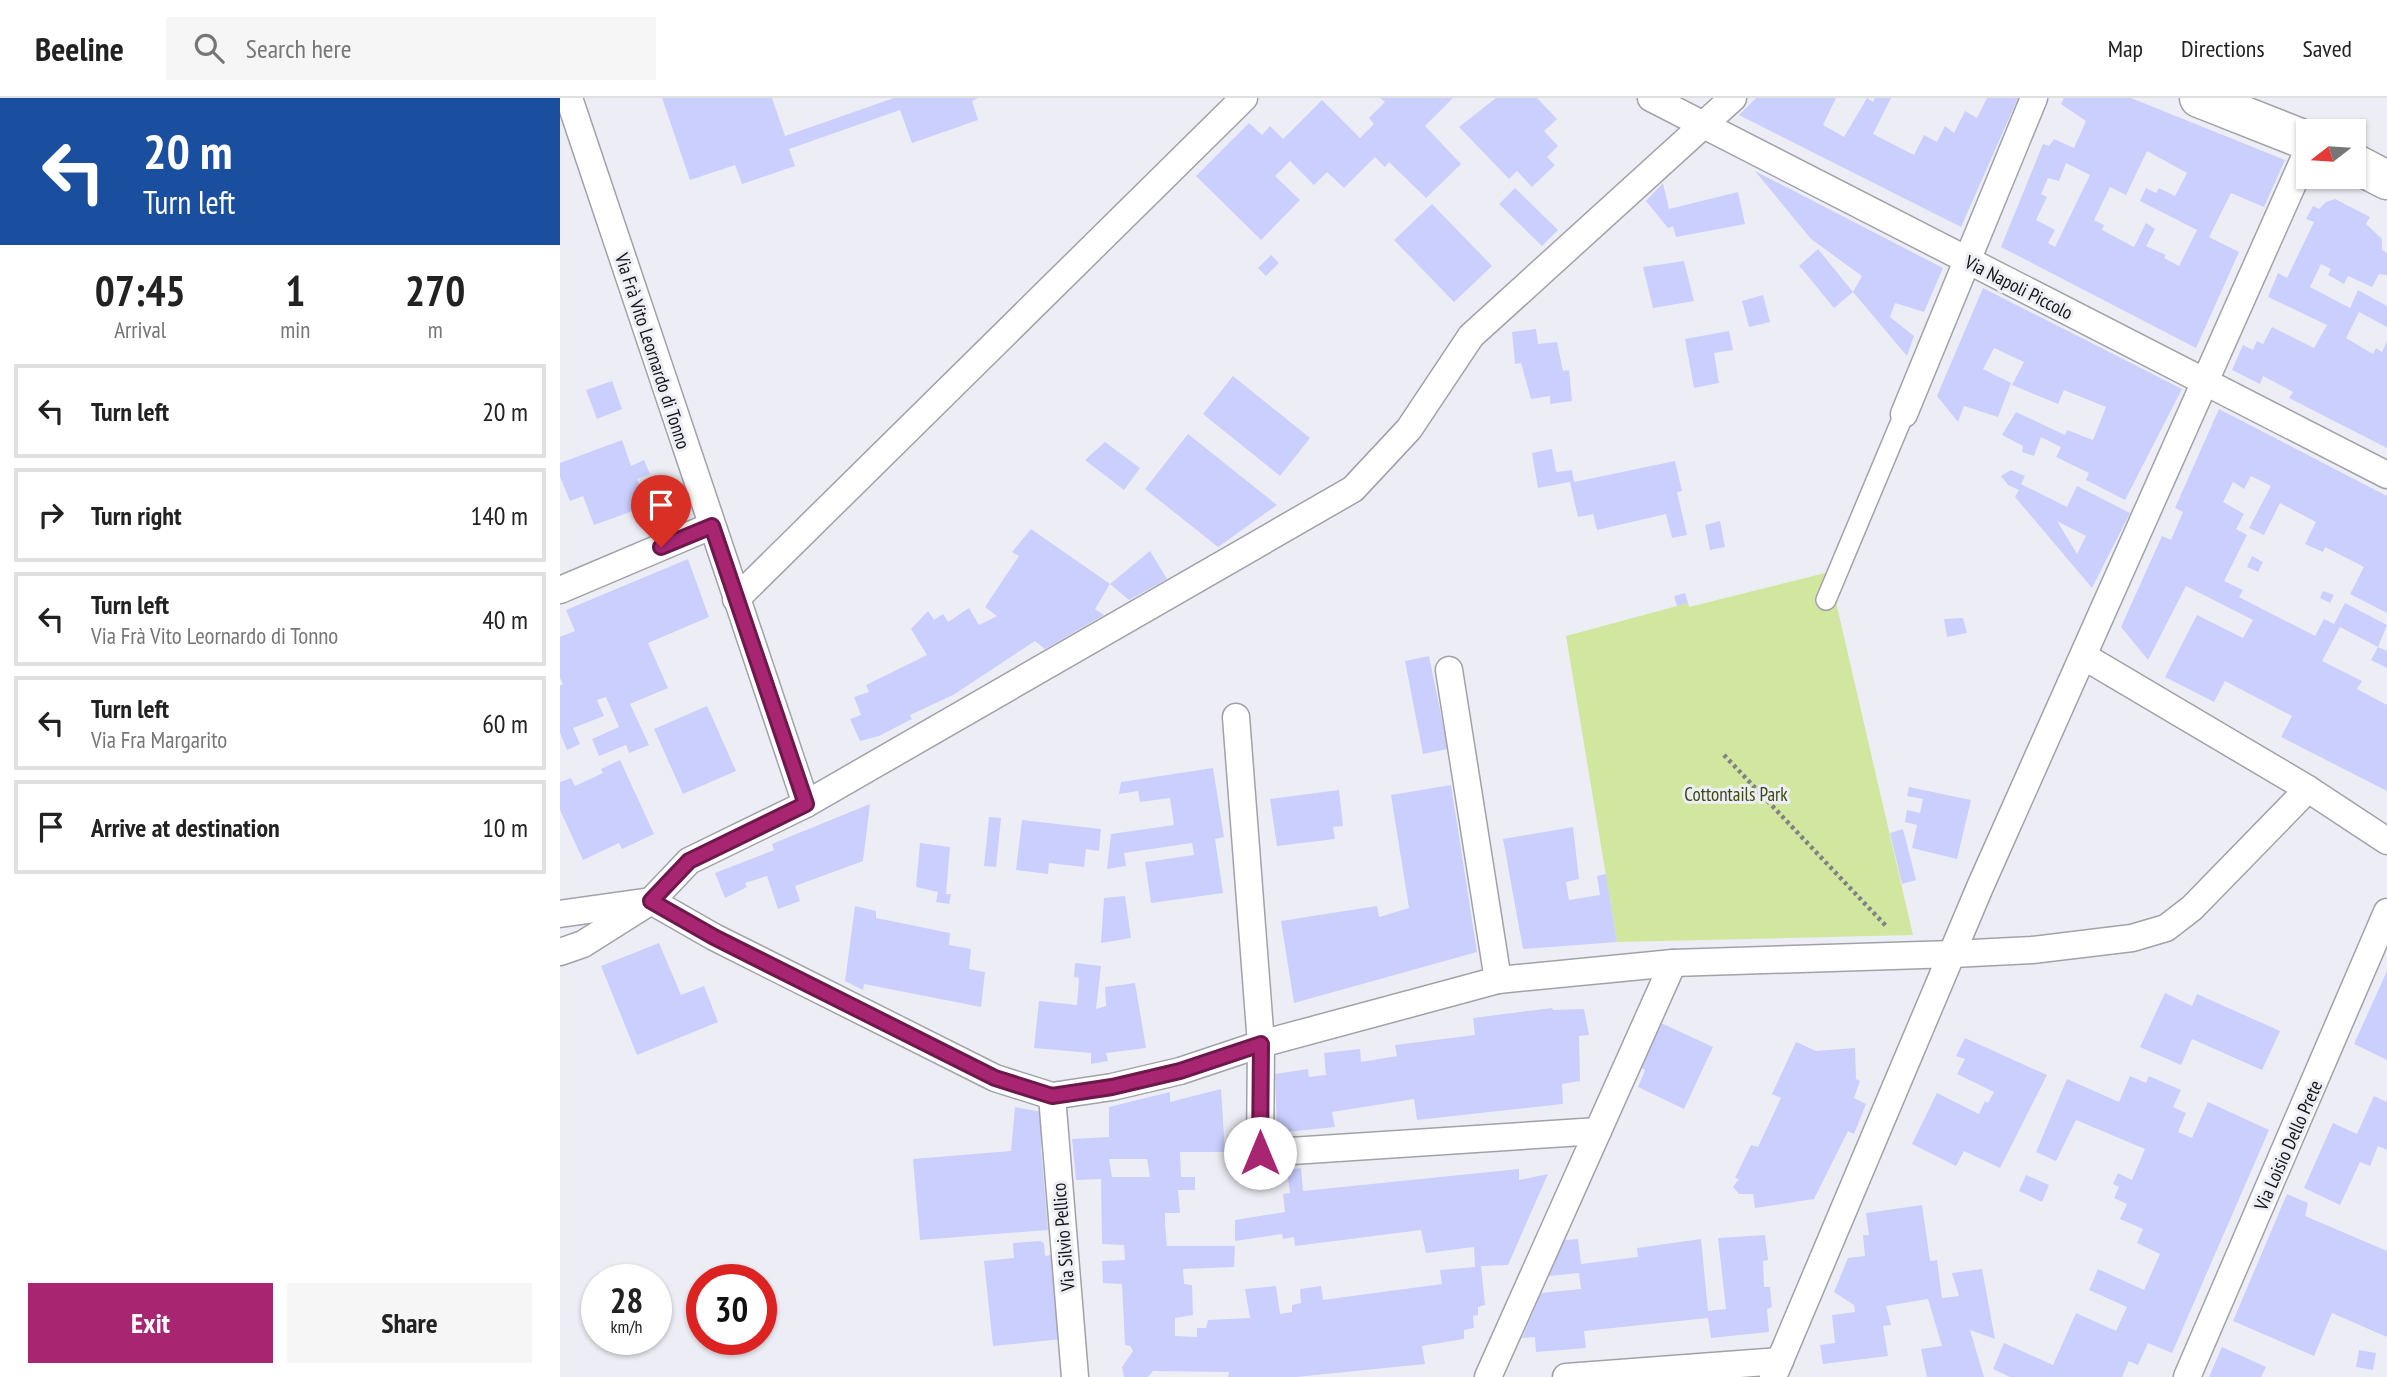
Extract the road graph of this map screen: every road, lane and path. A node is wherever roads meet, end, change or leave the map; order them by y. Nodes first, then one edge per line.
1 (569, 98) edge
2 (1244, 98) edge
3 (1651, 98) edge
4 (1733, 98) edge
5 (2034, 98) edge
6 (2199, 98) edge
7 (1705, 125) junction
8 (2296, 136) edge
9 (2366, 169) edge
10 (2296, 176) edge
11 (2387, 180) edge
12 (1968, 261) junction
13 (2203, 381) junction
14 (1904, 414) joint
15 (2387, 475) edge
16 (712, 526) junction
17 (560, 590) edge
18 (736, 600) junction
19 (1826, 600) dead end
20 (2085, 657) junction
21 (1449, 670) dead end
22 (1236, 718) dead end
23 (1724, 755) dead end
24 (2308, 789) junction
25 (806, 804) junction
26 (2387, 841) edge
27 (651, 901) junction
28 (2387, 912) edge
29 (560, 914) edge
30 (560, 952) edge
31 (1905, 954) junction
32 (1953, 954) junction
33 (1673, 963) junction
34 (1498, 980) junction
35 (1261, 1044) junction
36 (1052, 1096) junction
37 (1598, 1131) junction
38 (1776, 1369) edge
39 (1075, 1377) edge
40 (1488, 1377) edge
41 (1566, 1377) edge
42 (2187, 1377) edge

1 - 16 street, Via Frà Vito Leornardo di Tonno
2 - 18 street
3 - 7 street, Via Napoli Piccolo
4 - 7 street
5 - 12 street
6 - 8 main road
7 - 12 street, Via Napoli Piccolo
7 - 25 street
9 - 11 main road
10 - 13 street
12 - 13 street, Via Napoli Piccolo
12 - 14 street
13 - 15 street, Via Napoli Piccolo
13 - 20 street
14 - 19 street
16 - 17 street
16 - 18 street, Via Frà Vito Leornardo di Tonno
18 - 25 street, Via Frà Vito Leornardo di Tonno
20 - 24 street
20 - 32 street
21 - 34 street
22 - 35 street
23 - 31 path
24 - 26 street
24 - 32 street
25 - 27 street
27 - 29 street
27 - 30 street
27 - 36 street
28 - 42 street, Via Loisio Dello Prete
31 - 32 street
31 - 33 street
32 - 38 street
33 - 34 street
33 - 37 street
34 - 35 street
35 - 36 street
35 - 37 street
36 - 39 street, Via Silvio Pellico
37 - 40 street
38 - 41 street

